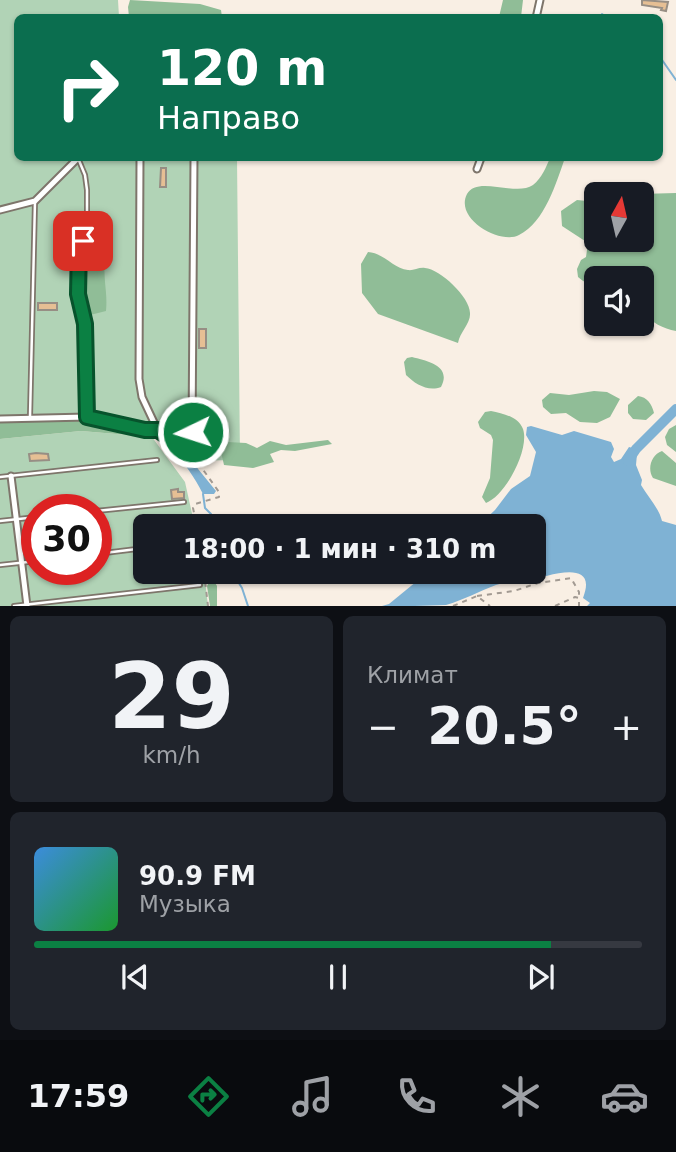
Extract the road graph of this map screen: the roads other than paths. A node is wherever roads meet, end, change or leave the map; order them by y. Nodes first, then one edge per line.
1 (75, 161) edge
2 (79, 161) edge
3 (140, 161) edge
4 (194, 161) edge
5 (480, 161) edge
6 (477, 169) dead end
7 (35, 201) junction
8 (0, 210) edge
9 (30, 417) junction
10 (87, 417) junction
11 (0, 419) edge
12 (158, 430) junction
13 (157, 460) dead end
14 (11, 476) junction
15 (0, 477) edge
16 (184, 502) dead end
17 (112, 509) edge
18 (16, 519) junction
19 (21, 519) edge
20 (0, 521) edge
21 (133, 549) edge
22 (21, 550) edge
23 (112, 552) edge
24 (21, 563) edge
25 (0, 565) edge
26 (200, 584) dead end
27 (25, 585) edge
28 (27, 605) edge
29 (14, 606) edge

1 - 7 street
2 - 10 lane
3 - 12 street
4 - 12 street
5 - 6 street
7 - 8 street
7 - 9 lane
9 - 10 street
9 - 11 street
10 - 12 street
13 - 14 lane
14 - 15 lane
14 - 18 street
16 - 17 lane
18 - 19 lane
18 - 20 lane
18 - 22 street
21 - 23 lane
24 - 25 lane
26 - 28 lane
27 - 28 street
28 - 29 lane

